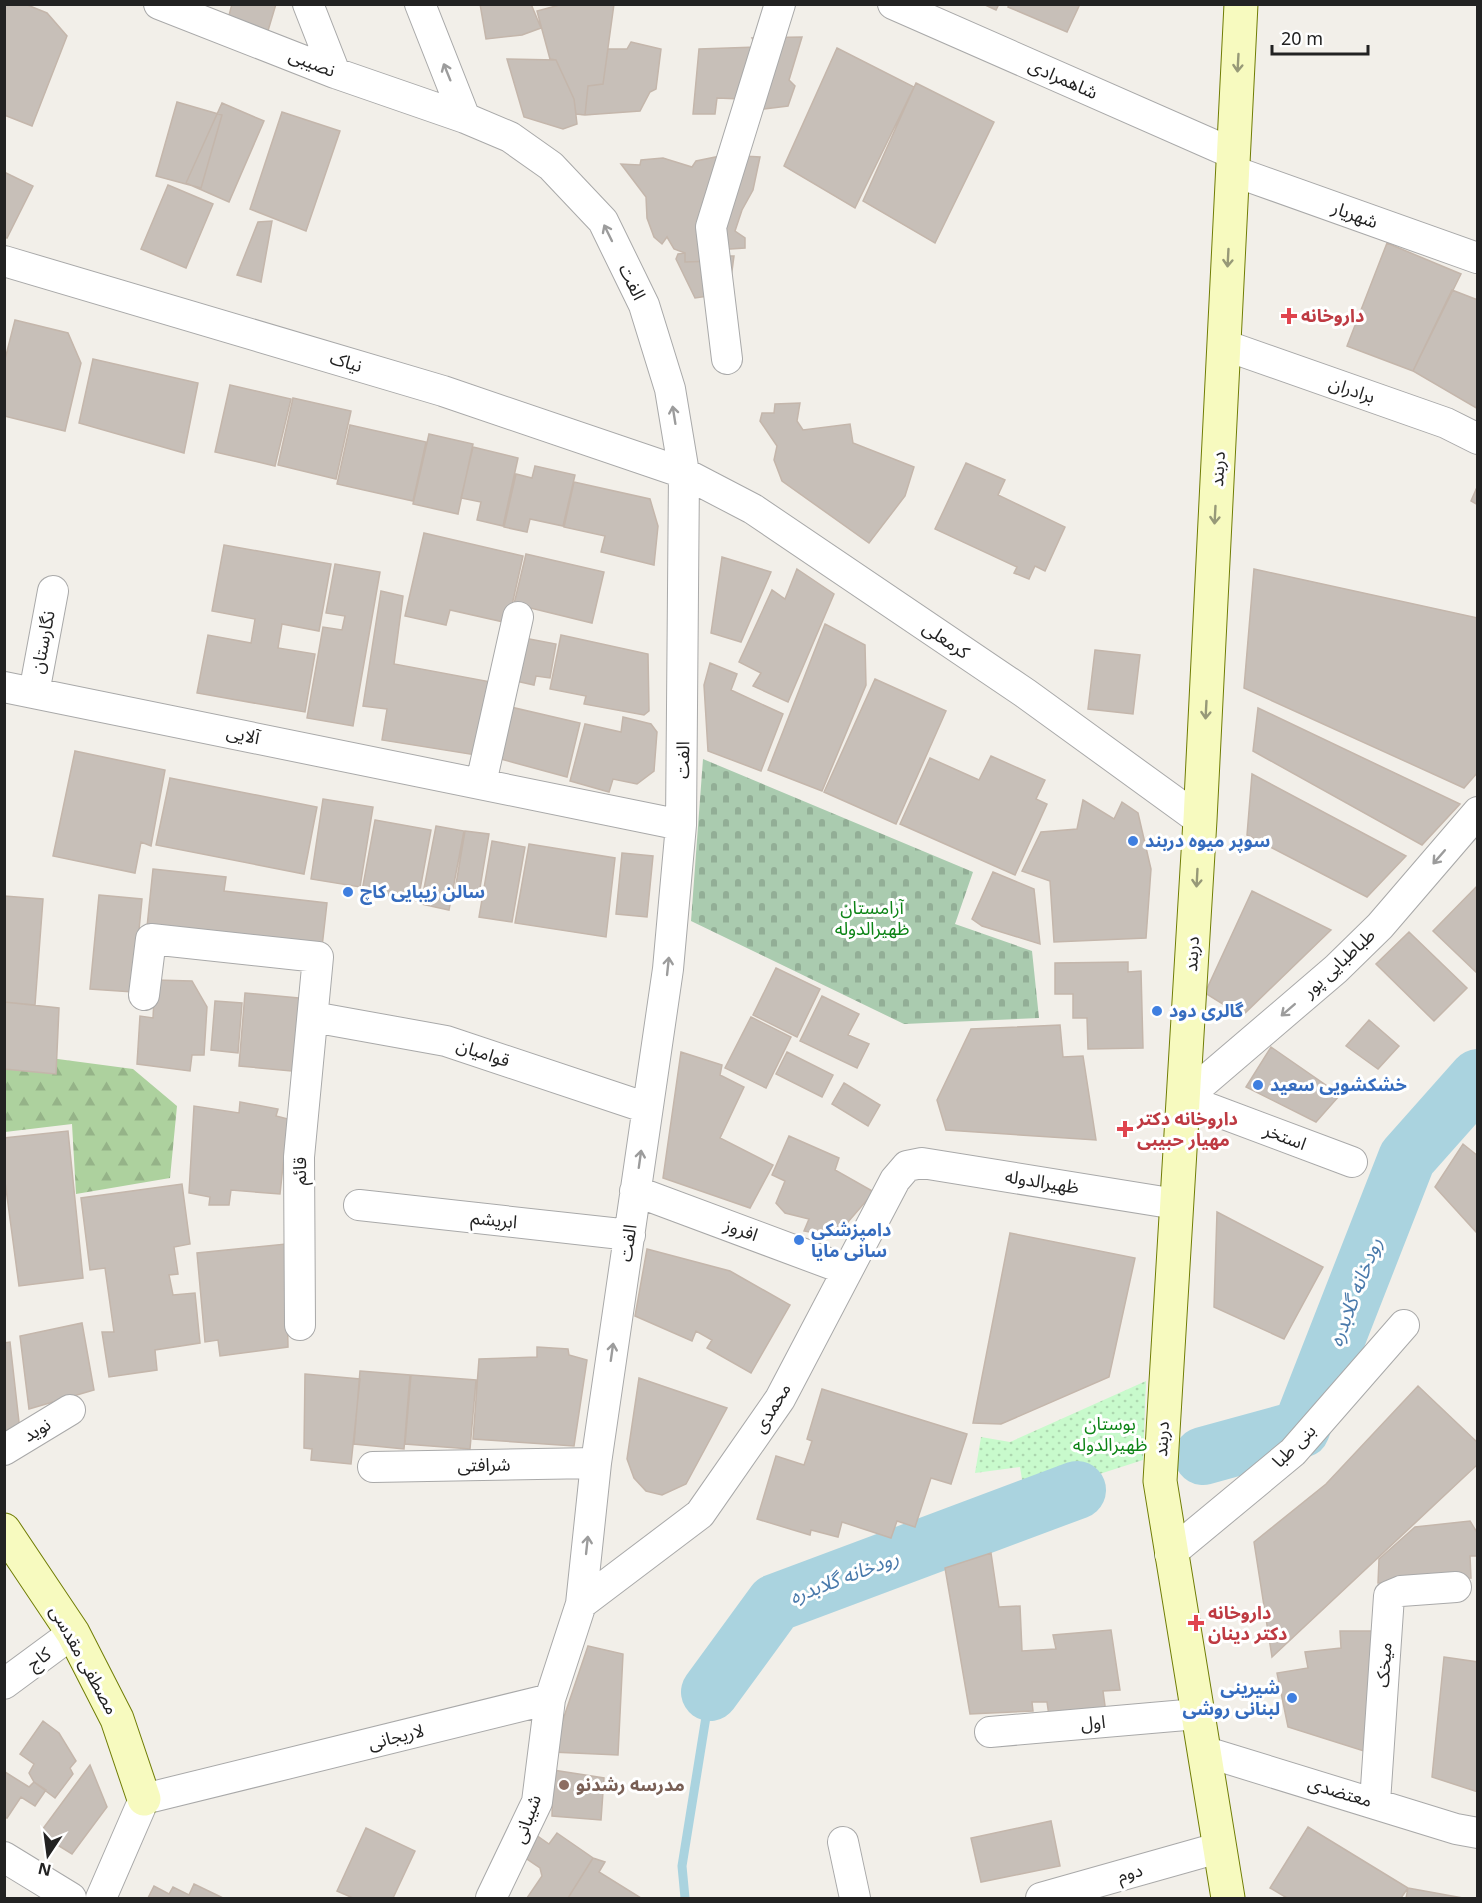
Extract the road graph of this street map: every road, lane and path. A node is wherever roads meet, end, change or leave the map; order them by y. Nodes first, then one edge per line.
1 (159, 4) edge
2 (308, 4) edge
3 (420, 4) edge
4 (780, 4) edge
5 (893, 4) edge
6 (1241, 4) edge
7 (335, 73) junction
8 (465, 118) junction
9 (1233, 162) junction
10 (1477, 258) edge
11 (4, 261) edge
12 (1224, 345) junction
13 (727, 359) dead end
14 (1478, 439) edge
15 (684, 473) junction
16 (53, 591) dead end
17 (518, 617) dead end
18 (4, 687) edge
19 (34, 693) junction
20 (481, 783) junction
21 (1478, 812) edge
22 (1200, 820) junction
23 (681, 825) junction
24 (144, 995) dead end
25 (314, 1017) junction
26 (1184, 1098) junction
27 (647, 1108) junction
28 (1352, 1162) dead end
29 (907, 1166) joint
30 (636, 1191) junction
31 (1176, 1204) junction
32 (359, 1205) dead end
33 (630, 1235) junction
34 (847, 1270) junction
35 (300, 1325) dead end
36 (1404, 1325) dead end
37 (70, 1410) dead end
38 (4, 1450) edge
39 (596, 1463) junction
40 (373, 1467) dead end
41 (4, 1530) edge
42 (1170, 1554) junction
43 (1456, 1587) dead end
44 (581, 1604) junction
45 (73, 1634) junction
46 (4, 1684) edge
47 (550, 1699) junction
48 (1197, 1714) junction
49 (990, 1732) dead end
50 (1203, 1751) junction
51 (144, 1799) junction
52 (1375, 1802) junction
53 (1478, 1833) edge
54 (843, 1842) dead end
55 (1218, 1848) junction
56 (4, 1857) edge
57 (1227, 1898) edge
58 (71, 1899) edge
59 (101, 1899) edge
60 (491, 1899) edge
61 (855, 1899) edge
62 (1041, 1899) edge

1 - 7 street, نصیبی
2 - 7 street
8 -> 3 street
4 - 13 street
5 - 9 street, شاهمرادی
6 -> 9 main road, دربند
7 - 8 street, نصیبی
15 -> 8 street, الفت
9 - 10 street, شهریار
9 -> 12 main road, دربند
11 - 15 street, نیاک
12 - 14 street, برادران
12 -> 22 main road, دربند
15 - 22 street, کرمعلی
15 - 23 street, الفت
16 - 19 street, نگارستان
17 - 20 street
18 - 19 street, آلایی
19 - 20 street, آلایی
20 - 23 street, آلایی
21 -> 26 street, طباطبایی پور
22 -> 26 main road, دربند
27 -> 23 street, الفت
24 - 25 street, قائم
25 - 27 street, قوامیان
25 - 35 street, قائم
26 - 28 street, استخر
26 - 31 main road, دربند
30 -> 27 street, الفت
29 - 31 street, ظهیرالدوله
29 - 34 street, محمدی
30 - 33 street, الفت
30 - 34 street, افروز
31 - 42 main road, دربند
32 - 33 street, ابریشم
39 -> 33 street, الفت
34 - 44 street, محمدی
36 - 42 street, بنی طبا
37 - 38 street, نوید
39 - 40 street, شرافتی
44 -> 39 street, الفت
41 - 45 main road, مصطفی مقدسی
42 - 48 main road, دربند
43 - 52 street, میخک
44 - 47 street
45 - 46 street, کاج
45 - 51 main road, مصطفی مقدسی
47 - 51 street, لاریجانی
47 - 60 street, شیبانی
48 - 49 street, اول
48 - 50 main road, دربند
50 - 52 street, معتضدی
50 - 55 main road, دربند
51 - 59 street
52 - 53 street, معتضدی
54 - 61 street
55 - 57 main road, دربند
55 - 62 street, دوم
56 - 58 street

